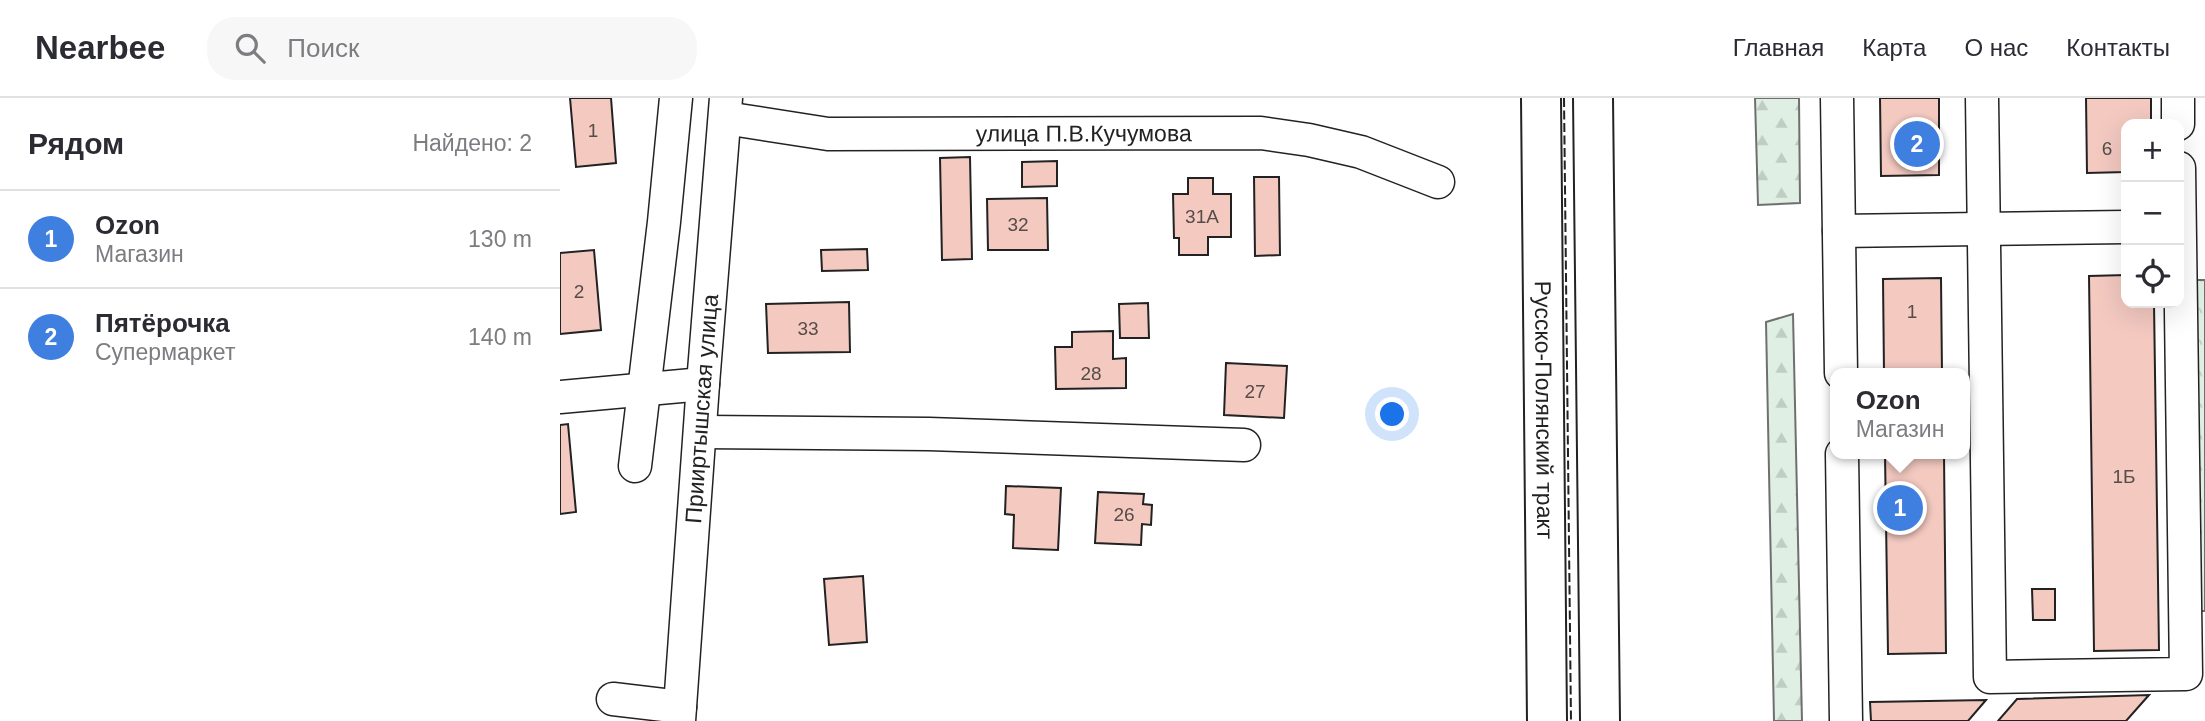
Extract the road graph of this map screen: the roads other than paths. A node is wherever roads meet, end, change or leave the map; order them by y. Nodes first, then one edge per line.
1 (677, 98) edge
2 (1541, 98) edge
3 (1593, 98) edge
4 (1837, 98) edge
5 (1982, 98) edge
6 (2178, 98) edge
7 (726, 108) edge
8 (2178, 119) edge
9 (1438, 182) dead end
10 (2184, 226) edge
11 (2205, 226) edge
12 (2121, 227) edge
13 (1984, 229) junction
14 (1839, 232) junction
15 (2179, 245) edge
16 (1841, 368) edge
17 (703, 384) junction
18 (644, 389) junction
19 (560, 397) edge
20 (701, 432) junction
21 (1244, 445) dead end
22 (1842, 459) edge
23 (635, 466) dead end
24 (613, 699) dead end
25 (680, 714) edge
26 (1548, 721) edge
27 (1600, 721) edge
28 (1846, 721) edge

1 - 18 street
2 - 26 main road, Русско-Полянский тракт
3 - 27 main road
4 - 14 street
5 - 13 street
6 - 8 street
7 - 9 street, улица П.В.Кучумова
7 - 17 street, Прииртышская улица
10 - 11 street
12 - 13 street
13 - 14 street
13 - 15 street
14 - 16 street
17 - 18 street
17 - 20 street, Прииртышская улица
18 - 19 street
18 - 23 street
20 - 21 street
20 - 25 street, Прииртышская улица
22 - 28 street
24 - 25 street

